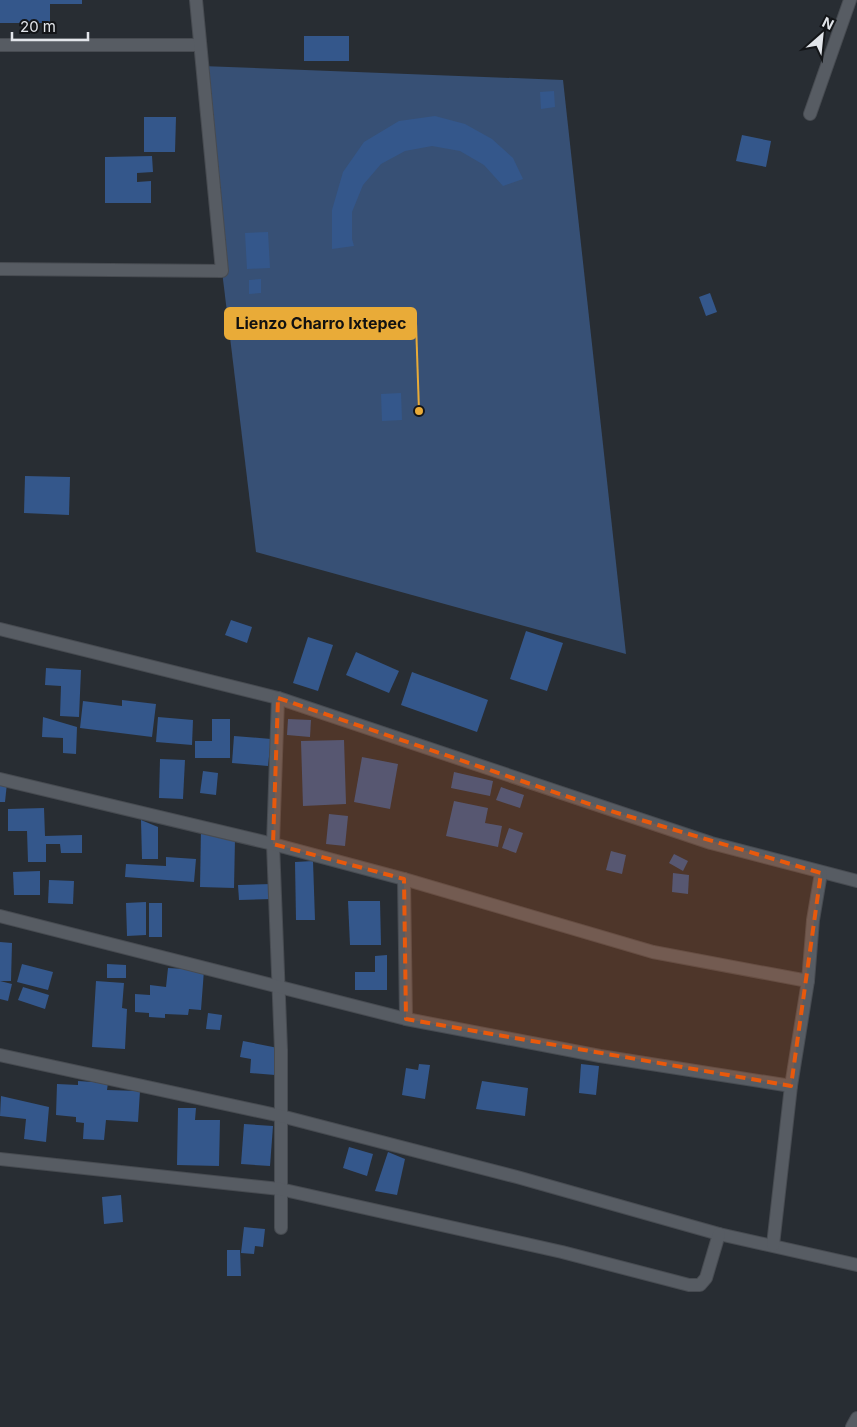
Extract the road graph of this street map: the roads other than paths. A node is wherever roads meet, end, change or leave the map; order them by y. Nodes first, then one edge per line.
1 (196, 0) edge
2 (850, 0) edge
3 (0, 45) edge
4 (199, 45) junction
5 (810, 114) dead end
6 (0, 269) edge
7 (0, 629) edge
8 (278, 698) junction
9 (0, 778) edge
10 (273, 844) junction
11 (821, 872) junction
12 (404, 879) junction
13 (857, 881) edge
14 (0, 916) edge
15 (808, 981) junction
16 (277, 985) junction
17 (406, 1019) junction
18 (0, 1055) edge
19 (791, 1086) junction
20 (281, 1116) junction
21 (0, 1160) edge
22 (280, 1188) junction
23 (281, 1228) dead end
24 (719, 1234) junction
25 (773, 1246) junction
26 (857, 1265) edge
27 (857, 1418) edge
28 (852, 1427) edge

1 - 4 street
2 - 5 street
3 - 4 street
4 - 6 street
7 - 8 street
8 - 10 street
8 - 11 street
9 - 10 street
10 - 12 street
10 - 16 street
11 - 13 street
11 - 15 street
12 - 15 street
12 - 17 street
14 - 16 street
15 - 19 street
16 - 17 street
16 - 20 street
17 - 19 street
18 - 20 street
19 - 25 street
20 - 22 street
20 - 24 street
21 - 22 street
22 - 23 street
22 - 24 street
24 - 25 street
25 - 26 street
27 - 28 street

